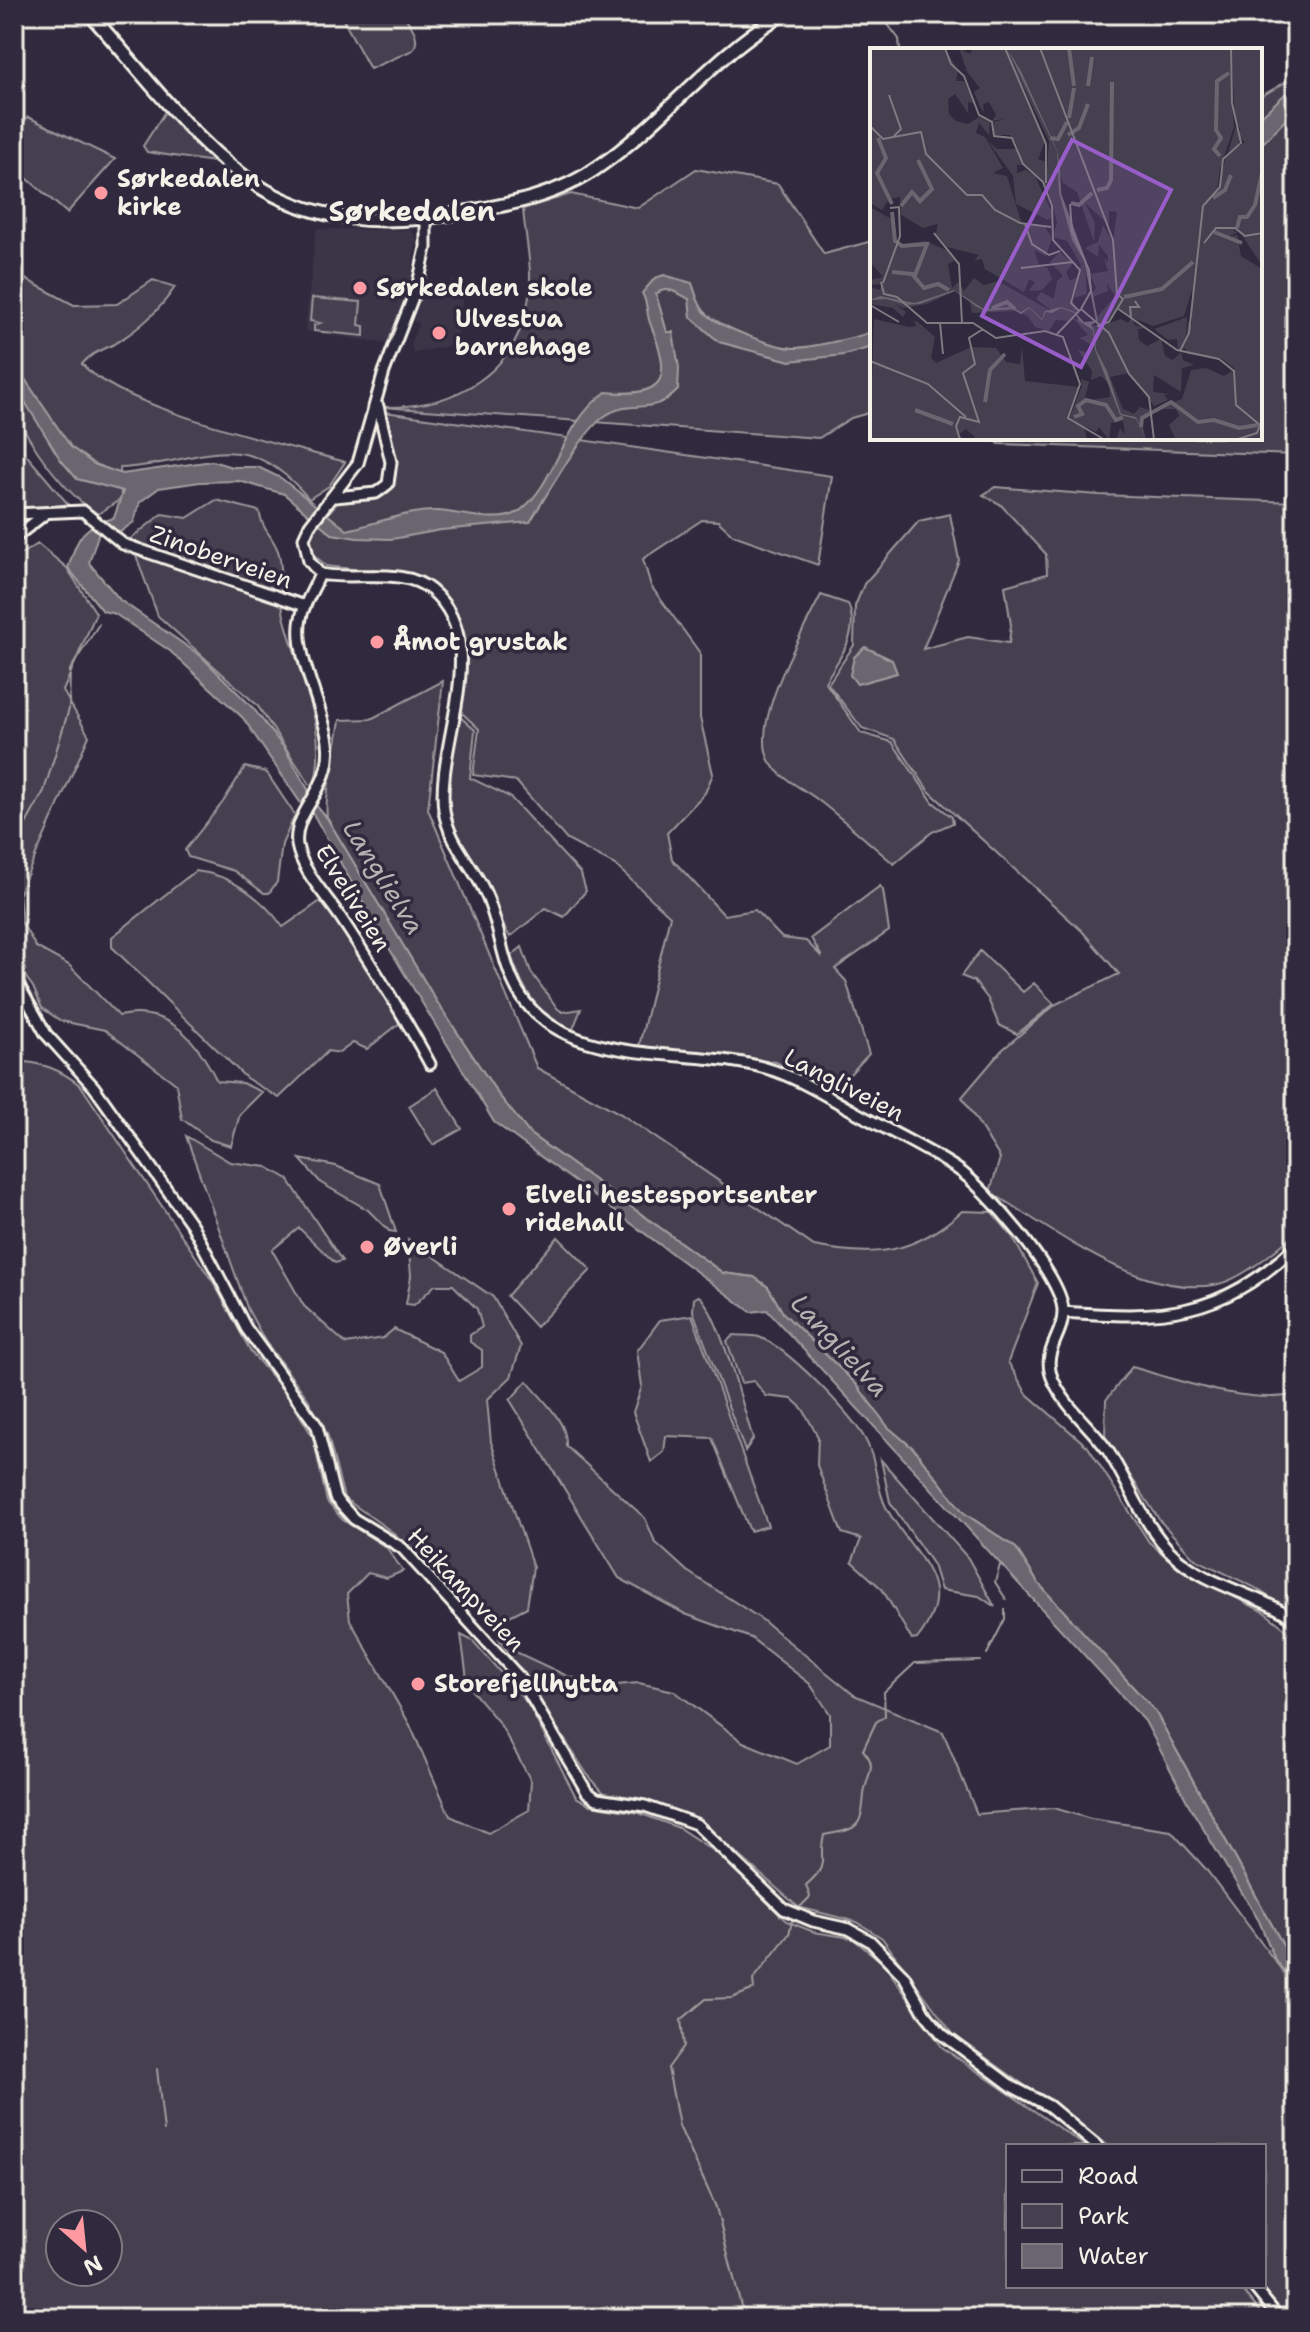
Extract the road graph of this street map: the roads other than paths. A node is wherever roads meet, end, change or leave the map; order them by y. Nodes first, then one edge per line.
1 (90, 14) edge
2 (783, 14) edge
3 (426, 219) junction
4 (377, 403) junction
5 (331, 499) junction
6 (14, 514) edge
7 (45, 514) junction
8 (14, 538) edge
9 (320, 574) junction
10 (305, 606) junction
11 (14, 977) edge
12 (430, 1064) dead end
13 (1296, 1246) edge
14 (1063, 1312) junction
15 (1296, 1620) edge
16 (1095, 2144) edge
17 (1255, 2288) edge
18 (1279, 2318) edge

1 - 3 street
2 - 3 street
3 - 4 street, Zinoberveien
4 - 5 street, Zinoberveien
4 - 5 street, Zinoberveien
5 - 9 street, Zinoberveien
6 - 7 street, Zinoberveien
7 - 8 street
7 - 10 street, Zinoberveien
9 - 10 street, Zinoberveien
9 - 14 street, Langliveien
10 - 12 street, Elveliveien
11 - 16 street, Heikampveien
13 - 14 street
14 - 15 street
17 - 18 street

